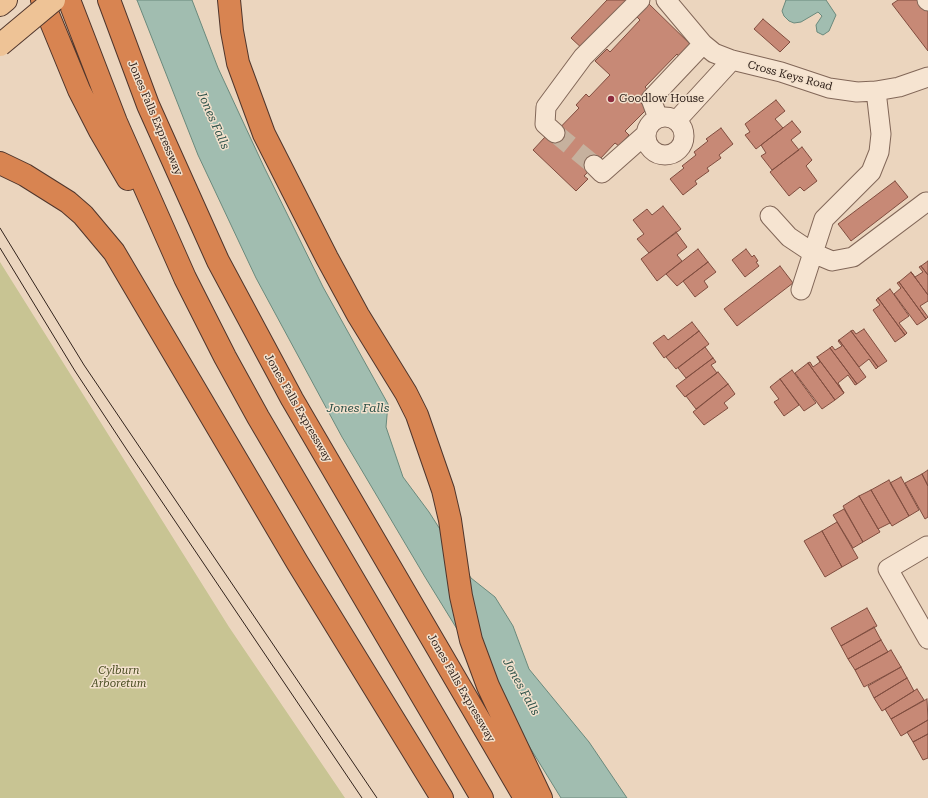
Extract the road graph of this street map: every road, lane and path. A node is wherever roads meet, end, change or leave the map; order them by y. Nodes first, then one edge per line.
1 (6, 0) edge
2 (42, 0) edge
3 (54, 0) edge
4 (69, 0) edge
5 (108, 0) edge
6 (229, 0) edge
7 (640, 0) edge
8 (666, 0) edge
9 (0, 5) edge
10 (703, 44) junction
11 (0, 45) edge
12 (732, 60) junction
13 (928, 76) edge
14 (876, 91) junction
15 (658, 118) junction
16 (677, 120) junction
17 (555, 133) tunnel mouth
18 (646, 134) junction
19 (0, 163) edge
20 (594, 165) tunnel mouth
21 (926, 202) dead end
22 (770, 216) dead end
23 (813, 253) junction
24 (185, 278) junction
25 (801, 290) dead end
26 (927, 546) dead end
27 (928, 639) edge
28 (442, 798) edge
29 (482, 798) edge
30 (525, 798) edge
31 (541, 798) edge

1 - 9 main road
2 - 24 highway
3 - 11 main road, bridge
4 - 24 highway
5 - 30 highway, Jones Falls Expressway
6 - 31 highway
7 - 17 street
8 - 10 street, Cross Keys Road
10 - 12 street, Cross Keys Road
10 - 15 street
12 - 14 street, Cross Keys Road
12 - 16 street
13 - 14 street, Cross Keys Road
14 - 23 street
15 - 16 street
15 - 18 street
16 - 18 street
18 - 20 street
19 - 28 highway
21 - 23 street
22 - 23 street
23 - 25 street
24 - 29 highway
26 - 27 street

